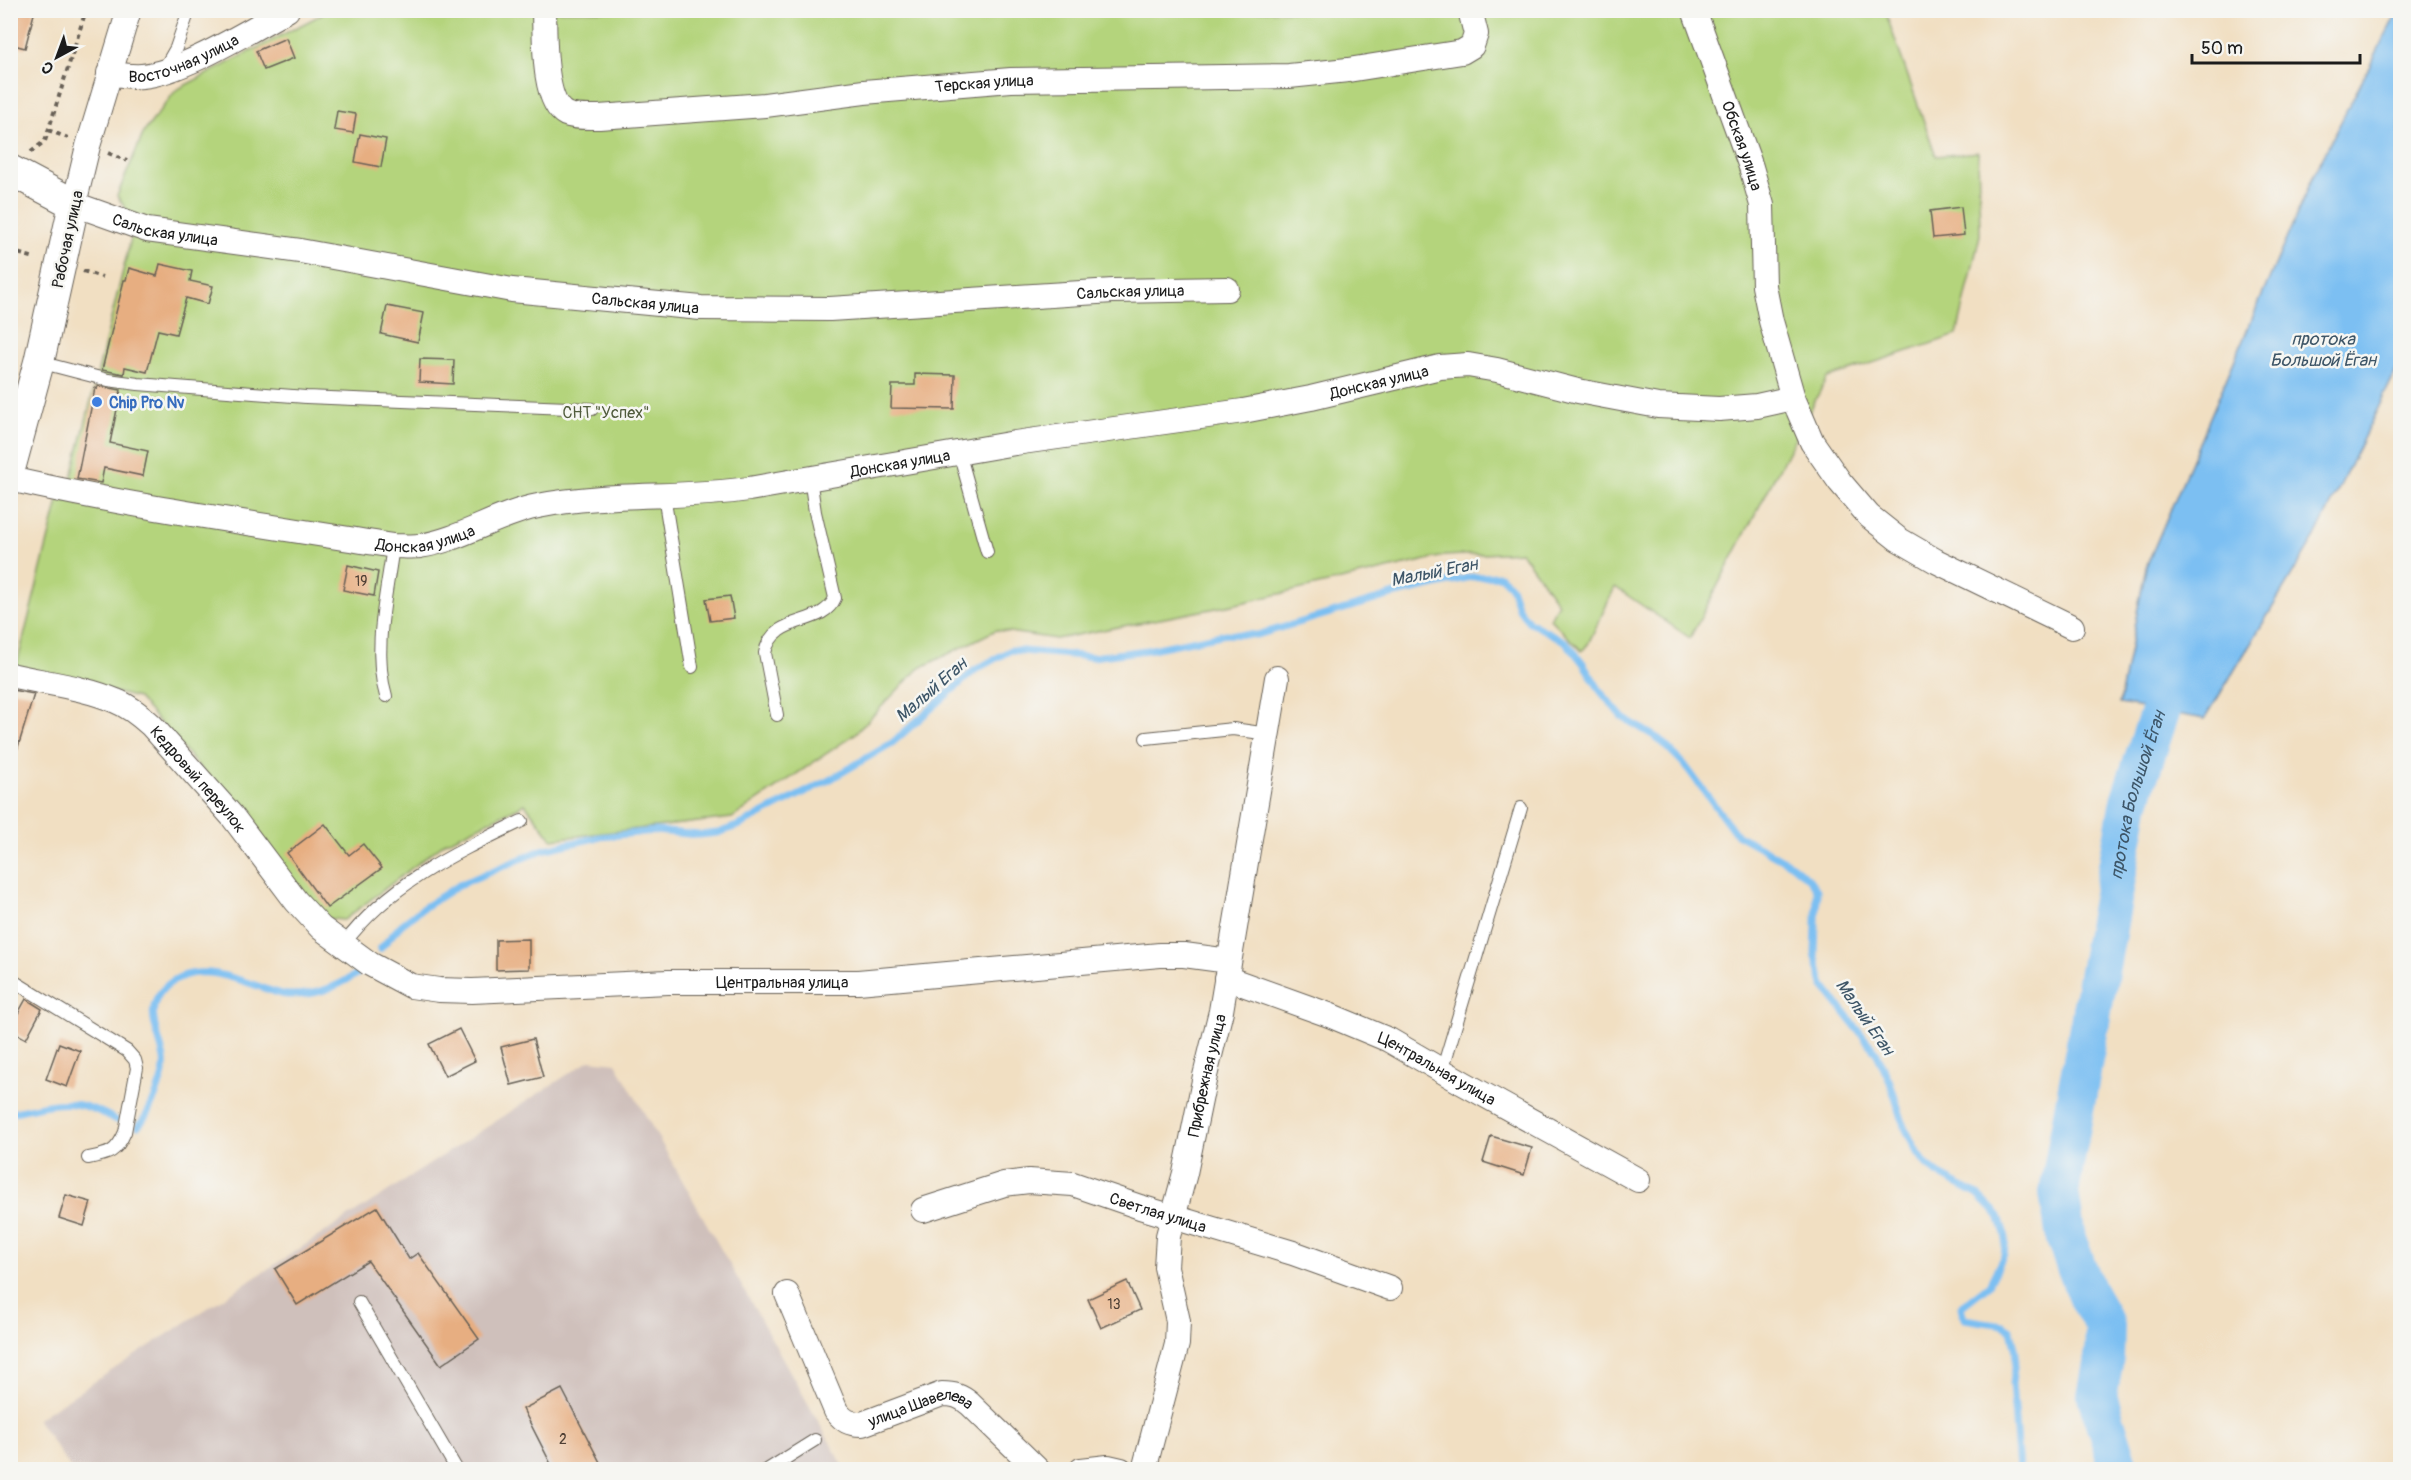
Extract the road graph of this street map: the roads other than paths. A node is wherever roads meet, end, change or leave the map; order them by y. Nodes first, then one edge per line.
1 (129, 10) edge
2 (189, 10) edge
3 (544, 10) edge
4 (1470, 10) edge
5 (1694, 10) edge
6 (275, 13) edge
7 (109, 73) junction
8 (162, 73) junction
9 (16, 173) edge
10 (74, 204) junction
11 (1227, 289) dead end
12 (39, 362) junction
13 (1793, 398) junction
14 (592, 409) dead end
15 (959, 452) junction
16 (10, 469) edge
17 (810, 478) junction
18 (10, 479) edge
19 (664, 496) junction
20 (393, 546) junction
21 (987, 552) dead end
22 (2072, 627) dead end
23 (692, 667) dead end
24 (10, 675) edge
25 (1277, 678) dead end
26 (386, 696) dead end
27 (777, 715) dead end
28 (1268, 734) junction
29 (1146, 738) dead end
30 (1521, 808) dead end
31 (522, 821) dead end
32 (343, 945) junction
33 (1228, 970) junction
34 (10, 979) edge
35 (1442, 1071) junction
36 (88, 1158) dead end
37 (1638, 1179) dead end
38 (923, 1210) dead end
39 (1173, 1217) junction
40 (1390, 1288) dead end
41 (787, 1294) dead end
42 (359, 1302) dead end
43 (814, 1440) dead end
44 (457, 1470) edge
45 (767, 1470) edge
46 (1038, 1470) edge
47 (1081, 1470) edge
48 (1121, 1470) edge
49 (1144, 1470) edge

1 - 7 street, Рабочая улица
2 - 8 lane
3 - 4 street, Терская улица
5 - 13 street, Обская улица
6 - 8 street, Восточная улица
7 - 8 street, Восточная улица
7 - 10 street, Рабочая улица
9 - 10 street
10 - 11 street, Сальская улица
10 - 12 street, Рабочая улица
12 - 14 lane
12 - 16 street, Рабочая улица
13 - 15 street, Донская улица
13 - 22 street, Обская улица
15 - 17 street, Донская улица
15 - 21 lane
17 - 19 street, Донская улица
17 - 27 lane
18 - 20 street, Донская улица
19 - 20 street, Донская улица
19 - 23 lane
20 - 26 lane
24 - 32 street, Кедровый переулок
25 - 28 street, Прибрежная улица
28 - 29 lane
28 - 33 street, Прибрежная улица
30 - 35 lane
31 - 32 lane
32 - 33 street, Центральная улица
33 - 35 street, Центральная улица
33 - 39 street, Прибрежная улица
34 - 36 lane
35 - 37 street, Центральная улица
38 - 39 street, Светлая улица
39 - 40 street, Светлая улица
39 - 49 street, Прибрежная улица
41 - 46 street, улица Шавелева
42 - 44 lane
43 - 45 lane
47 - 48 street

